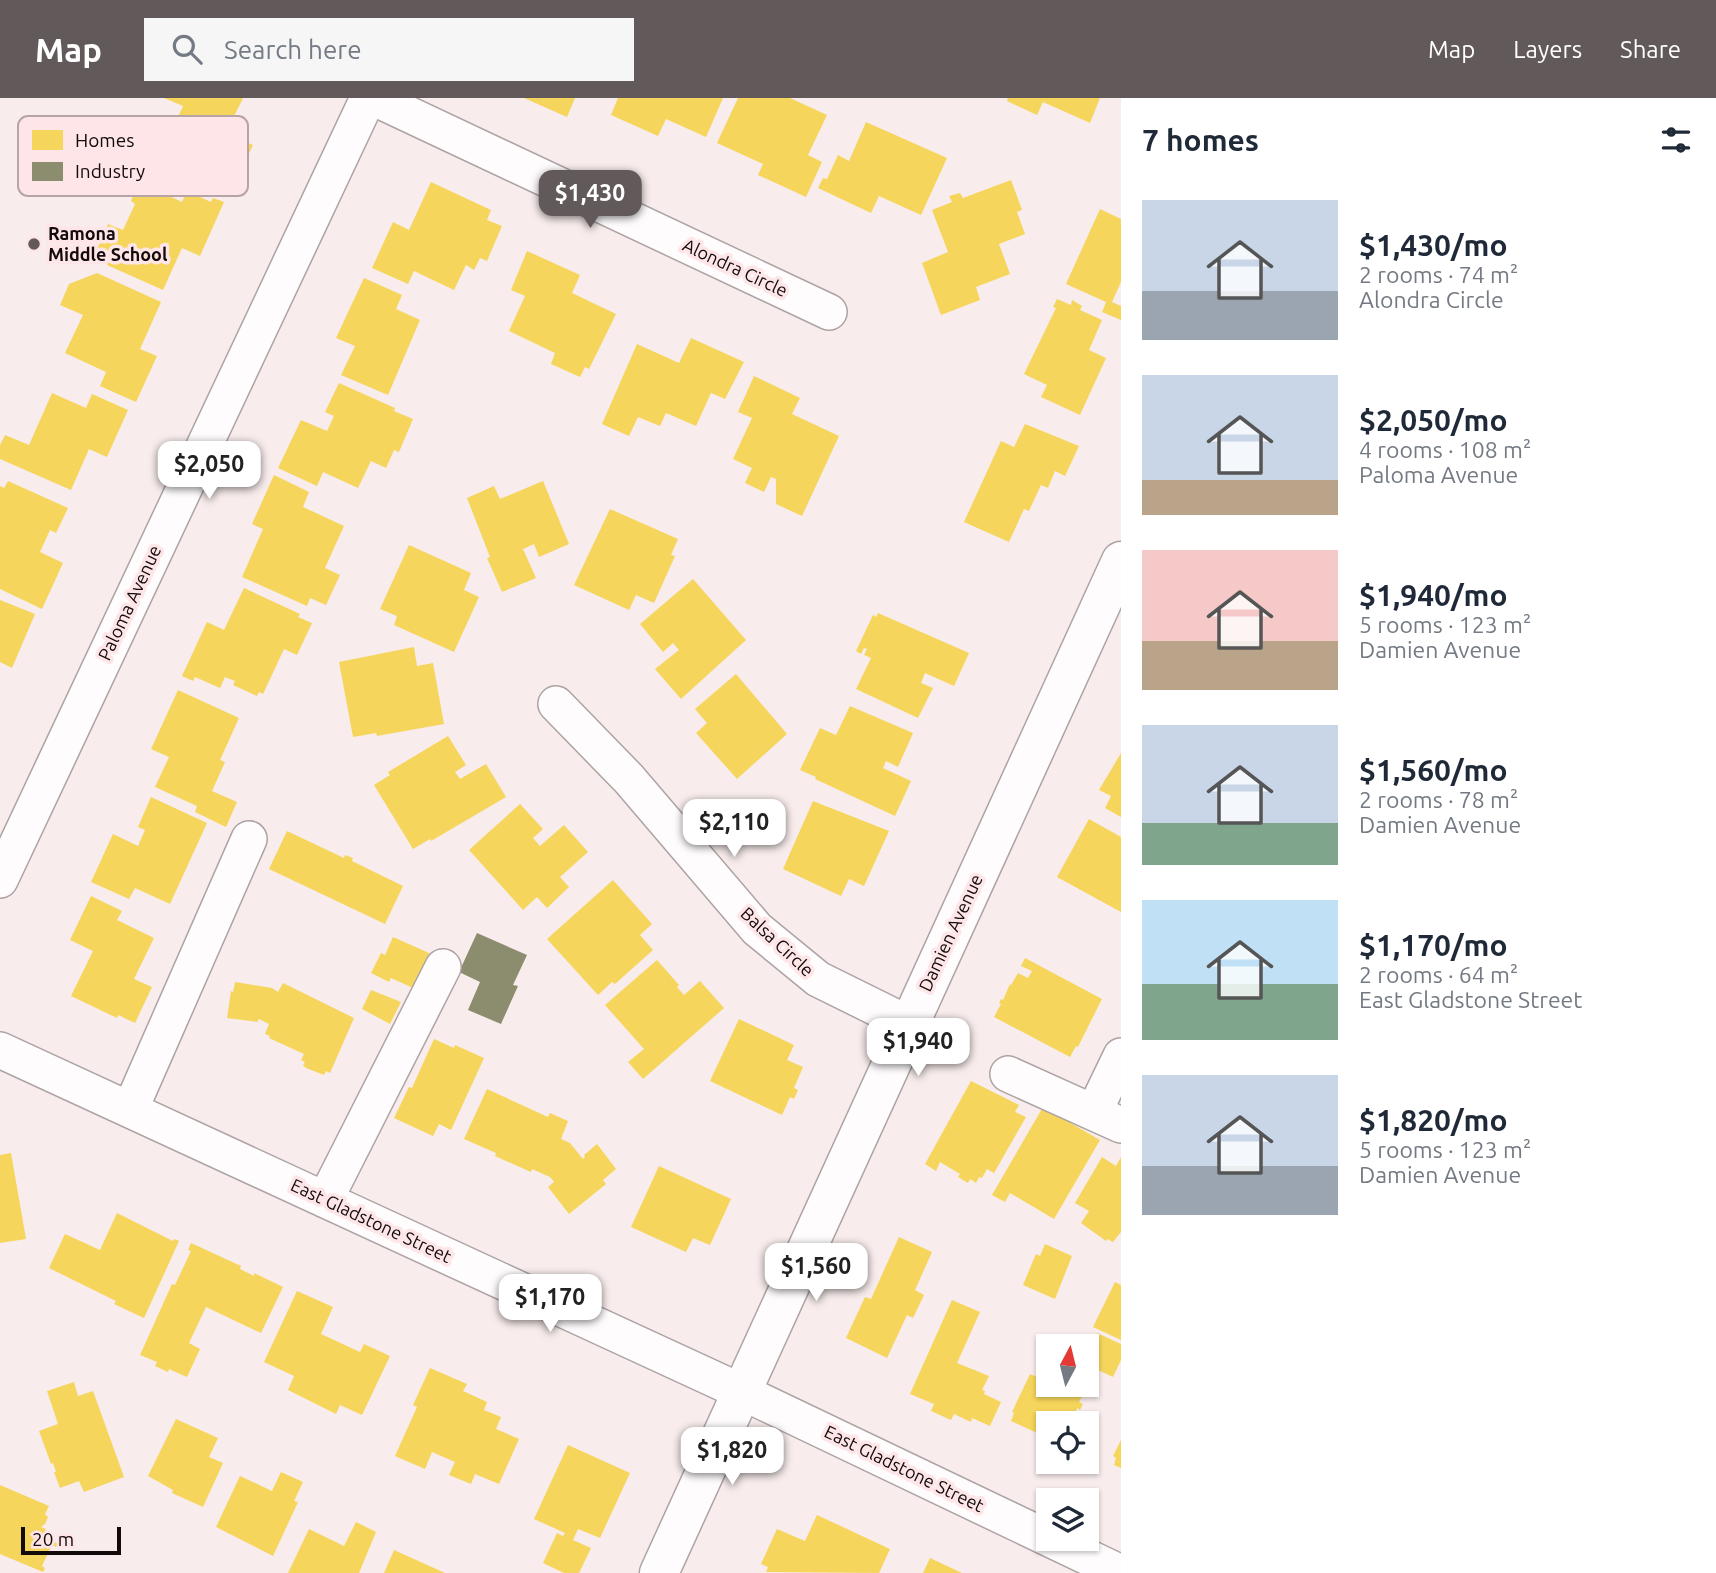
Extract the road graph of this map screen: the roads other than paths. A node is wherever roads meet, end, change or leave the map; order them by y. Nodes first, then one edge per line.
1 (368, 98) edge
2 (374, 98) edge
3 (829, 312) dead end
4 (1121, 561) edge
5 (556, 704) dead end
6 (249, 839) dead end
7 (0, 880) edge
8 (443, 967) dead end
9 (909, 1024) junction
10 (0, 1050) edge
11 (1121, 1056) edge
12 (1008, 1074) dead end
13 (130, 1110) junction
14 (1107, 1118) edge
15 (325, 1200) junction
16 (742, 1392) junction
17 (659, 1573) edge
18 (1121, 1573) edge

1 - 7 street, Paloma Avenue
2 - 3 street, Alondra Circle
4 - 9 main road, Damien Avenue
5 - 9 street, Balsa Circle
6 - 13 street
8 - 15 street
9 - 16 main road, Damien Avenue
10 - 13 street, East Gladstone Street
11 - 14 street
12 - 14 street
13 - 15 street, East Gladstone Street
15 - 16 street, East Gladstone Street
16 - 17 main road, Damien Avenue
16 - 18 street, East Gladstone Street

